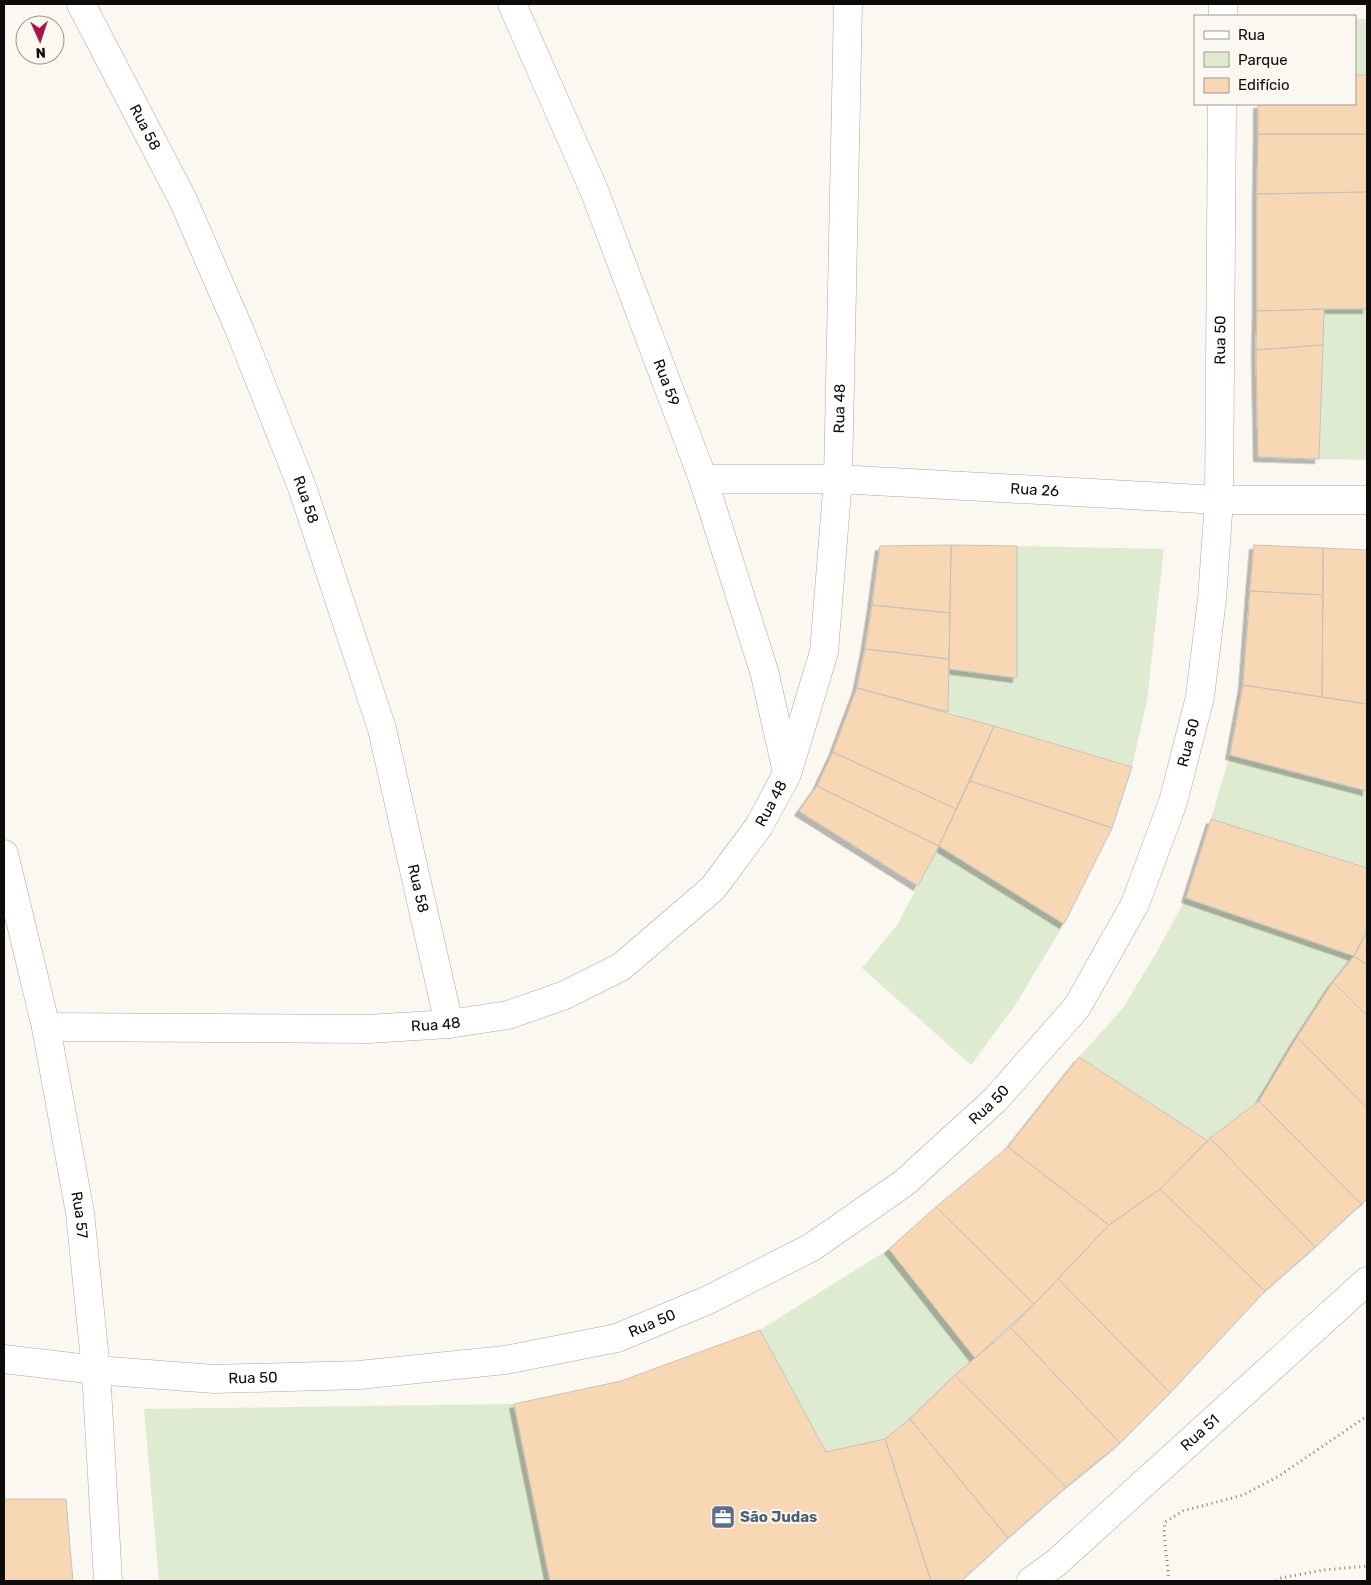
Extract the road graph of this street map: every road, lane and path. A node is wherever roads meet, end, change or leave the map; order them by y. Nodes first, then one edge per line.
1 (81, 4) edge
2 (512, 4) edge
3 (848, 4) edge
4 (1222, 105) edge
5 (702, 479) junction
6 (838, 479) junction
7 (1219, 500) junction
8 (1367, 500) edge
9 (787, 774) junction
10 (4, 854) edge
11 (449, 1024) junction
12 (46, 1027) junction
13 (1367, 1281) edge
14 (4, 1359) edge
15 (96, 1370) junction
16 (1367, 1416) edge
17 (1367, 1566) edge
18 (108, 1581) edge
19 (1031, 1581) edge
20 (1169, 1581) edge
21 (1276, 1581) edge

1 - 11 street, Rua 58
2 - 5 street, Rua 59
3 - 6 street, Rua 48
4 - 7 street, Rua 50
5 - 6 street, Rua 26
5 - 9 street, Rua 59
6 - 7 street, Rua 26
6 - 9 street, Rua 48
7 - 8 street, Rua 26
7 - 15 street, Rua 50
9 - 11 street, Rua 48
10 - 12 street, Rua 57
11 - 12 street, Rua 48
12 - 15 street, Rua 57
13 - 19 street, Rua 51
14 - 15 street, Rua 50
15 - 18 street, Rua 57
16 - 20 path
17 - 21 path

